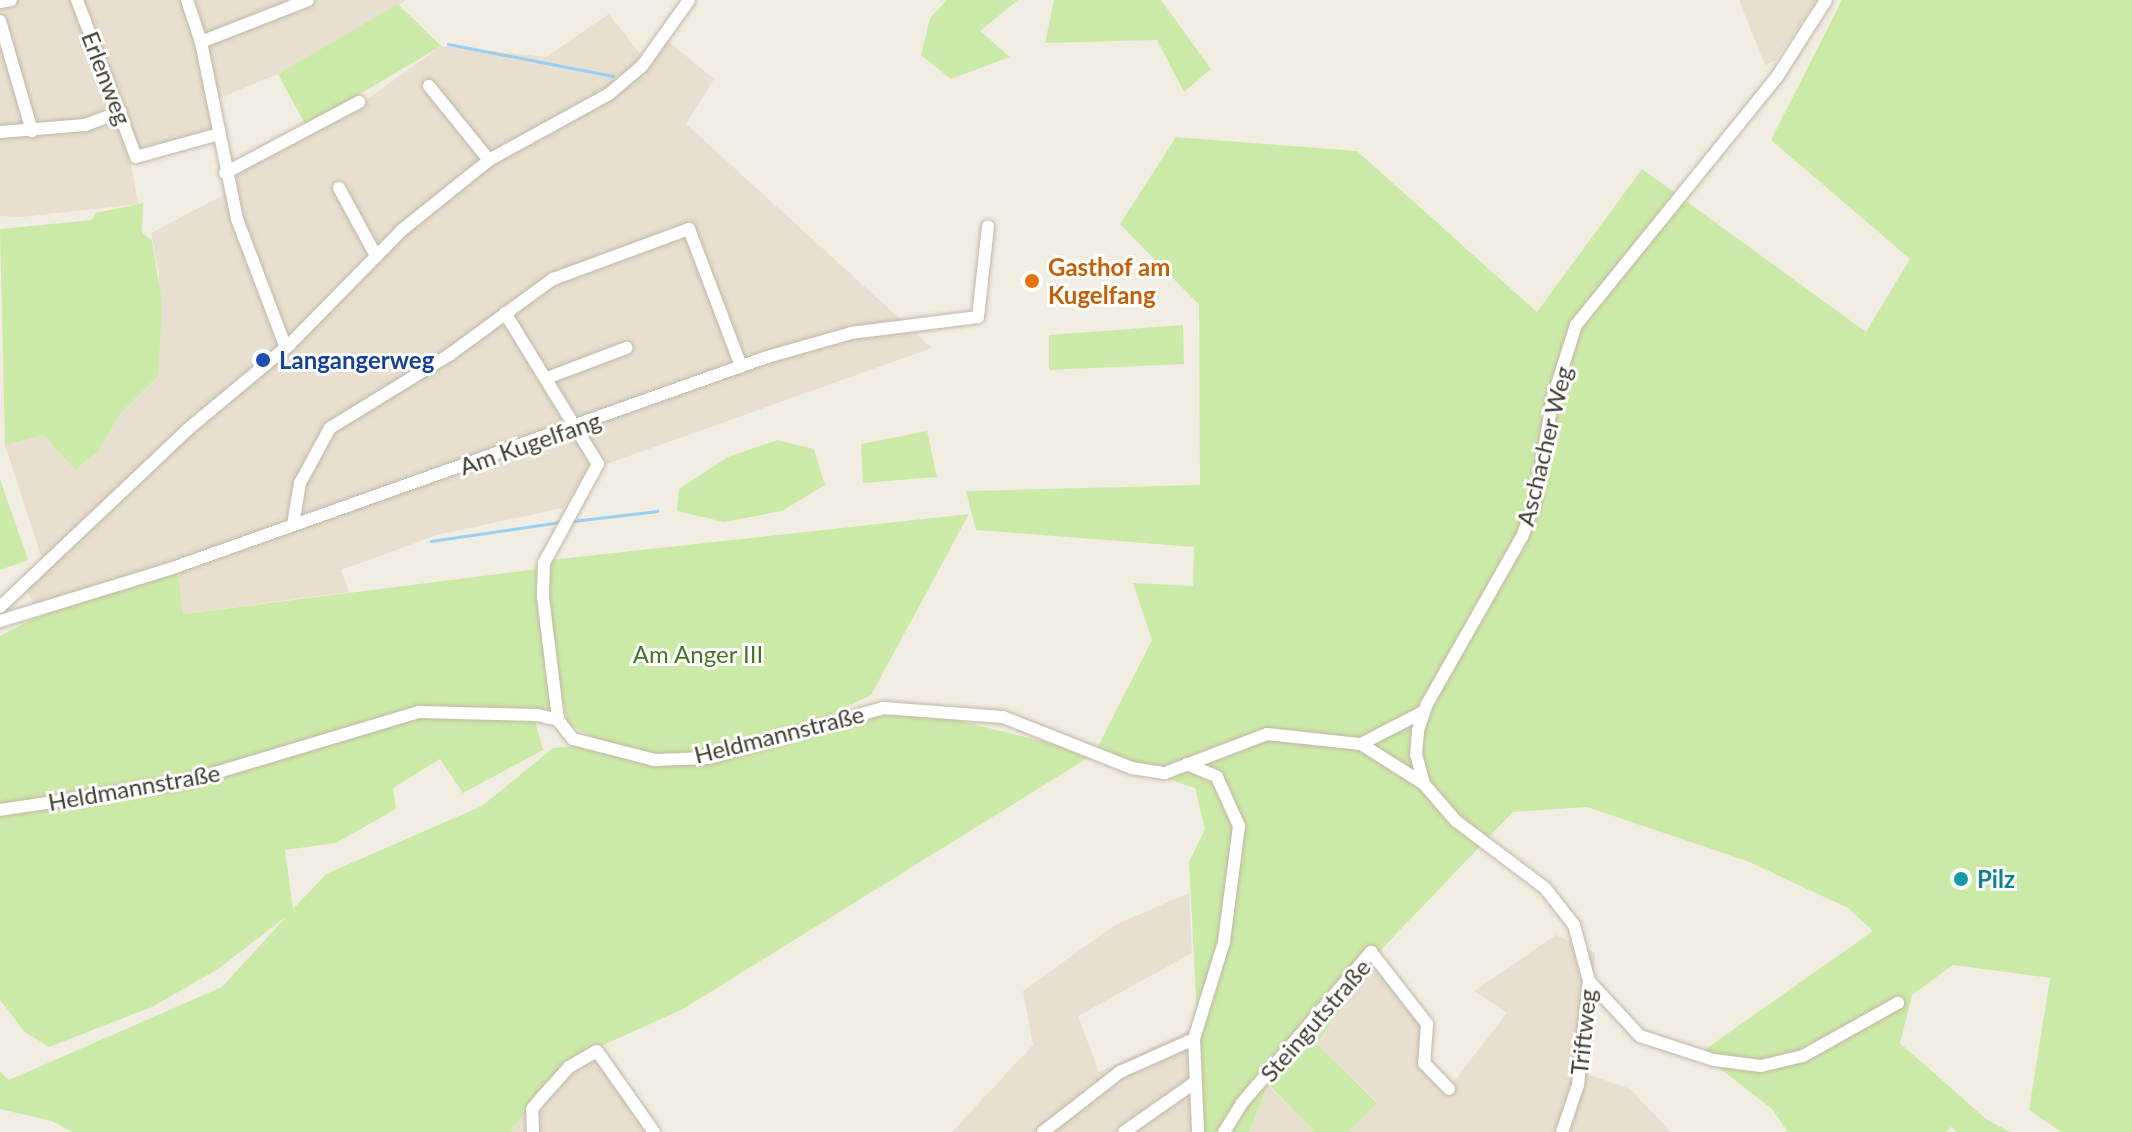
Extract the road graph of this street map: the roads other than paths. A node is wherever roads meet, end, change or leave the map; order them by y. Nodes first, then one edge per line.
1 (11, 0) edge
2 (77, 0) edge
3 (187, 0) edge
4 (308, 0) edge
5 (689, 0) edge
6 (1826, 0) edge
7 (0, 2) edge
8 (0, 21) edge
9 (201, 42) junction
10 (429, 86) dead end
11 (359, 102) dead end
12 (121, 112) junction
13 (32, 131) junction
14 (0, 132) edge
15 (219, 134) junction
16 (489, 160) junction
17 (225, 173) junction
18 (339, 188) dead end
19 (988, 227) dead end
20 (376, 256) junction
21 (505, 313) junction
22 (286, 348) junction
23 (626, 348) dead end
24 (741, 366) junction
25 (547, 378) junction
26 (578, 427) junction
27 (293, 525) junction
28 (0, 607) edge
29 (0, 621) edge
30 (1423, 712) junction
31 (558, 720) junction
32 (1361, 744) junction
33 (1235, 746) junction
34 (1187, 764) junction
35 (1217, 777) junction
36 (1424, 784) junction
37 (0, 810) edge
38 (1589, 981) junction
39 (1898, 1003) dead end
40 (1194, 1039) junction
41 (1194, 1083) junction
42 (1449, 1089) dead end
43 (1242, 1103) junction
44 (533, 1132) edge
45 (654, 1132) edge
46 (1043, 1132) edge
47 (1124, 1132) edge
48 (1198, 1132) edge
49 (1224, 1132) edge
50 (1232, 1132) edge
51 (1562, 1132) edge

1 - 7 street
2 - 12 street, Erlenweg
3 - 9 street
4 - 9 street
5 - 16 street
6 - 30 street, Aschacher Weg
8 - 13 street
9 - 15 street
10 - 16 street
11 - 17 street
12 - 13 street
12 - 15 street, Erlenweg
13 - 14 street
15 - 17 street
16 - 20 street
17 - 22 street
18 - 20 street
19 - 24 street, Am Kugelfang
20 - 22 street
21 - 24 street
21 - 25 street
21 - 27 street
22 - 28 street
23 - 25 street
24 - 26 street, Am Kugelfang
25 - 26 street
26 - 27 street, Am Kugelfang
26 - 31 street
27 - 29 street, Am Kugelfang
30 - 32 street
30 - 36 street, Aschacher Weg
31 - 34 street, Heldmannstraße
31 - 37 street, Heldmannstraße
32 - 33 street, Heldmannstraße
32 - 36 street
33 - 34 street, Heldmannstraße
33 - 35 street
34 - 35 street
35 - 40 street
36 - 38 street, Triftweg
38 - 39 street
38 - 51 street, Triftweg
40 - 41 street
40 - 46 street
41 - 47 street
41 - 48 street
42 - 43 street, Steingutstraße
43 - 49 street, Steingutstraße
43 - 50 street, Steingutstraße
44 - 45 street

